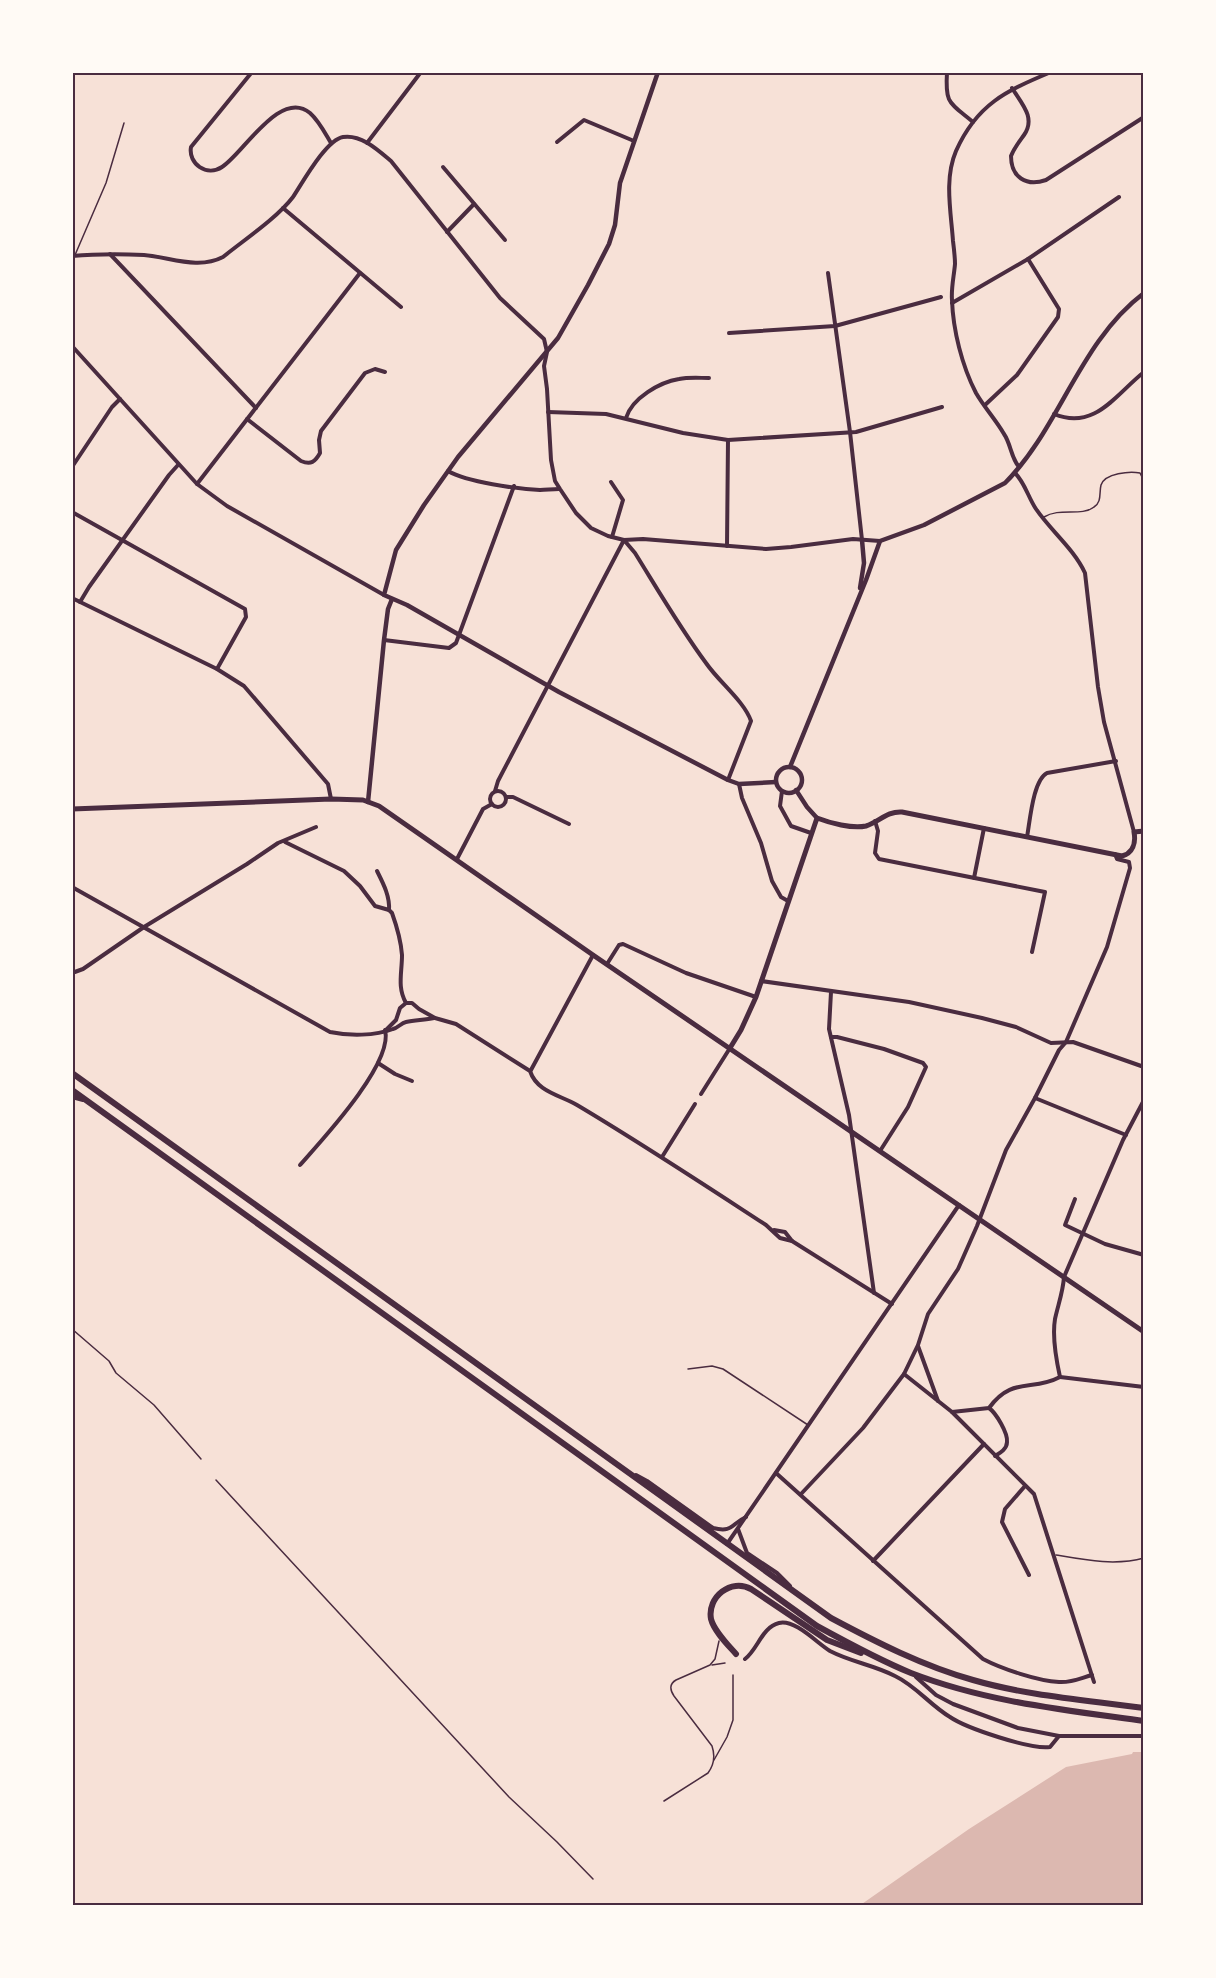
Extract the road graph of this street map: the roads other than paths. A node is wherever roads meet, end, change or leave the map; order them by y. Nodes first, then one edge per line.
1 (252, 72) edge
2 (421, 72) edge
3 (658, 72) edge
4 (947, 72) edge
5 (1051, 72) edge
6 (1012, 88) junction
7 (1144, 117) edge
8 (974, 122) junction
9 (124, 123) dead end
10 (635, 141) junction
11 (557, 142) dead end
12 (367, 143) junction
13 (331, 144) junction
14 (443, 166) dead end
15 (1119, 197) dead end
16 (474, 204) junction
17 (283, 208) junction
18 (447, 232) junction
19 (505, 240) dead end
20 (110, 254) junction
21 (73, 256) edge
22 (1028, 259) junction
23 (360, 273) junction
24 (828, 273) dead end
25 (1144, 293) edge
26 (941, 297) dead end
27 (952, 303) junction
28 (401, 308) dead end
29 (835, 326) junction
30 (729, 333) dead end
31 (73, 349) edge
32 (547, 352) junction
33 (385, 372) dead end
34 (1144, 372) edge
35 (709, 378) dead end
36 (120, 399) junction
37 (985, 405) junction
38 (942, 407) dead end
39 (256, 408) junction
40 (548, 412) junction
41 (1054, 414) junction
42 (626, 418) junction
43 (247, 419) junction
44 (850, 432) junction
45 (728, 440) junction
46 (178, 465) junction
47 (72, 467) edge
48 (1019, 467) junction
49 (448, 471) junction
50 (1015, 472) junction
51 (1144, 481) edge
52 (611, 482) dead end
53 (197, 484) junction
54 (514, 486) junction
55 (560, 489) junction
56 (72, 512) edge
57 (1043, 518) junction
58 (612, 537) junction
59 (123, 540) junction
60 (624, 540) junction
61 (862, 540) junction
62 (880, 541) junction
63 (727, 546) junction
64 (860, 594) junction
65 (384, 595) junction
66 (72, 598) edge
67 (392, 599) junction
68 (80, 602) junction
69 (458, 635) junction
70 (384, 640) junction
71 (217, 669) junction
72 (548, 686) junction
73 (1116, 761) junction
74 (790, 767) junction
75 (728, 780) junction
76 (776, 782) junction
77 (739, 784) junction
78 (796, 790) junction
79 (495, 791) junction
80 (782, 791) junction
81 (506, 797) junction
82 (331, 798) junction
83 (368, 802) junction
84 (492, 804) junction
85 (72, 809) edge
86 (817, 818) junction
87 (875, 821) junction
88 (569, 824) dead end
89 (315, 827) dead end
90 (984, 828) junction
91 (1144, 831) edge
92 (1134, 832) junction
93 (811, 833) junction
94 (1028, 837) junction
95 (285, 842) junction
96 (1115, 854) junction
97 (457, 859) junction
98 (377, 870) dead end
99 (974, 878) junction
100 (72, 887) edge
101 (788, 901) junction
102 (389, 910) junction
103 (144, 927) junction
104 (1032, 952) dead end
105 (593, 955) junction
106 (607, 964) junction
107 (72, 974) edge
108 (761, 981) junction
109 (831, 992) junction
110 (756, 997) junction
111 (406, 1003) junction
112 (419, 1009) junction
113 (399, 1011) junction
114 (435, 1018) junction
115 (417, 1019) junction
116 (406, 1022) junction
117 (386, 1030) junction
118 (831, 1037) junction
119 (1066, 1042) junction
120 (730, 1048) junction
121 (378, 1063) junction
122 (1144, 1067) edge
123 (531, 1071) junction
124 (72, 1073) edge
125 (412, 1081) dead end
126 (72, 1090) edge
127 (701, 1094) dead end
128 (72, 1097) edge
129 (1035, 1098) junction
130 (1144, 1100) edge
131 (89, 1102) junction
132 (695, 1104) dead end
133 (852, 1132) junction
134 (1126, 1135) junction
135 (880, 1151) junction
136 (662, 1156) junction
137 (300, 1165) dead end
138 (1075, 1199) dead end
139 (959, 1205) junction
140 (980, 1219) junction
141 (1083, 1234) junction
142 (1144, 1255) edge
143 (1064, 1277) junction
144 (874, 1293) junction
145 (892, 1304) junction
146 (72, 1329) edge
147 (1144, 1332) edge
148 (918, 1345) junction
149 (688, 1369) dead end
150 (904, 1374) junction
151 (1060, 1377) junction
152 (1144, 1387) edge
153 (938, 1401) junction
154 (989, 1408) junction
155 (952, 1412) junction
156 (809, 1425) junction
157 (984, 1444) junction
158 (995, 1456) junction
159 (201, 1459) dead end
160 (618, 1466) junction
161 (776, 1472) junction
162 (216, 1480) dead end
163 (1025, 1486) junction
164 (801, 1494) junction
165 (746, 1516) junction
166 (738, 1529) junction
167 (727, 1545) junction
168 (1053, 1554) junction
169 (1144, 1558) edge
170 (873, 1561) junction
171 (1029, 1575) dead end
172 (803, 1599) junction
173 (719, 1641) dead end
174 (736, 1654) dead end
175 (874, 1657) junction
176 (745, 1659) dead end
177 (725, 1663) dead end
178 (710, 1665) junction
179 (912, 1673) junction
180 (733, 1675) dead end
181 (1092, 1675) junction
182 (1094, 1682) dead end
183 (1144, 1707) edge
184 (1144, 1720) edge
185 (1059, 1736) junction
186 (1144, 1736) edge
187 (713, 1761) junction
188 (664, 1801) dead end
189 (593, 1879) dead end

1 - 13 street
2 - 12 street
3 - 10 street
4 - 8 street
5 - 6 street
6 - 7 street
6 - 8 street
8 - 27 street
9 - 21 lane
10 - 11 street
10 - 32 street
12 - 13 street
12 - 18 street
13 - 17 street
14 - 16 street
15 - 22 street
16 - 18 street
16 - 19 street
17 - 20 street
17 - 23 street
18 - 32 street
20 - 21 street
20 - 39 street
22 - 27 street
22 - 37 street
23 - 28 street
23 - 39 street
24 - 29 street
25 - 41 street
26 - 29 street
27 - 37 street
29 - 30 street
29 - 44 street
31 - 36 street
32 - 40 street
32 - 49 street
33 - 43 street
34 - 41 street
35 - 42 street
36 - 46 street
36 - 47 street
37 - 48 street
38 - 44 street
39 - 43 street
40 - 42 street
40 - 55 street
41 - 48 street
42 - 45 street
43 - 53 street
44 - 45 street
44 - 61 street
45 - 63 street
46 - 53 street
46 - 59 street
48 - 50 street
49 - 54 street
49 - 65 street
50 - 57 street
50 - 62 street
51 - 57 lane
52 - 58 street
53 - 65 street
54 - 55 street
54 - 69 street
55 - 58 street
56 - 59 street
57 - 73 street
58 - 60 street
59 - 68 street
59 - 71 street
60 - 63 street
60 - 72 street
60 - 75 street
61 - 62 street
61 - 63 street
61 - 64 street
62 - 64 street
64 - 74 street
65 - 67 street
66 - 68 street
67 - 69 street
67 - 70 street
68 - 71 street
69 - 70 street
69 - 72 street
70 - 83 street
71 - 82 street
72 - 75 street
72 - 79 street
73 - 92 street
73 - 94 street
74 - 76 street
74 - 78 street
75 - 77 street
76 - 77 street
76 - 80 street
77 - 101 street
78 - 80 street
78 - 86 street
79 - 81 street
79 - 84 street
80 - 93 street
81 - 84 street
81 - 88 street
82 - 83 main road
82 - 85 main road
83 - 97 main road
84 - 97 street
86 - 87 main road
86 - 93 main road
87 - 90 main road
87 - 99 street
89 - 95 street
90 - 94 main road
90 - 99 street
91 - 92 main road
92 - 96 main road
93 - 101 main road
94 - 96 main road
95 - 102 street
95 - 103 street
96 - 119 street
97 - 105 main road
98 - 102 street
99 - 104 street
100 - 103 street
101 - 108 main road
102 - 111 street
103 - 107 street
103 - 117 street
105 - 106 main road
105 - 123 street
106 - 110 street
106 - 120 main road
108 - 109 street
108 - 110 main road
109 - 118 street
109 - 119 street
110 - 120 main road
111 - 112 street
111 - 113 street
112 - 114 street
112 - 115 street
113 - 116 street
113 - 117 street
114 - 115 street
114 - 123 street
115 - 116 street
116 - 117 street
117 - 121 street
118 - 133 street
118 - 135 street
119 - 122 street
119 - 129 street
120 - 127 street
120 - 133 main road
121 - 125 street
121 - 137 street
123 - 136 street
124 - 160 main road
126 - 131 main road
128 - 131 street
129 - 134 street
129 - 140 street
130 - 134 street
131 - 175 main road
132 - 136 street
133 - 135 main road
133 - 144 street
134 - 141 street
135 - 139 main road
136 - 144 street
138 - 141 street
139 - 140 main road
139 - 145 street
140 - 143 main road
140 - 148 street
141 - 142 street
141 - 143 street
143 - 147 main road
143 - 151 street
144 - 145 street
145 - 156 street
146 - 159 lane
148 - 150 street
148 - 153 street
149 - 156 lane
150 - 153 street
150 - 164 street
151 - 152 street
151 - 154 street
153 - 155 street
154 - 155 street
154 - 158 street
155 - 157 street
156 - 161 street
157 - 158 street
157 - 170 street
158 - 163 street
160 - 165 street
160 - 167 main road
161 - 164 street
161 - 165 street
162 - 189 lane
163 - 168 street
163 - 171 street
164 - 170 street
165 - 166 street
166 - 167 street
166 - 172 street
167 - 172 main road
168 - 169 lane
168 - 181 street
170 - 181 street
172 - 183 main road
173 - 178 lane
174 - 175 main road
175 - 179 main road
176 - 185 street
177 - 178 lane
178 - 187 lane
179 - 184 main road
179 - 185 street
180 - 187 lane
181 - 182 street
185 - 186 street
187 - 188 lane

